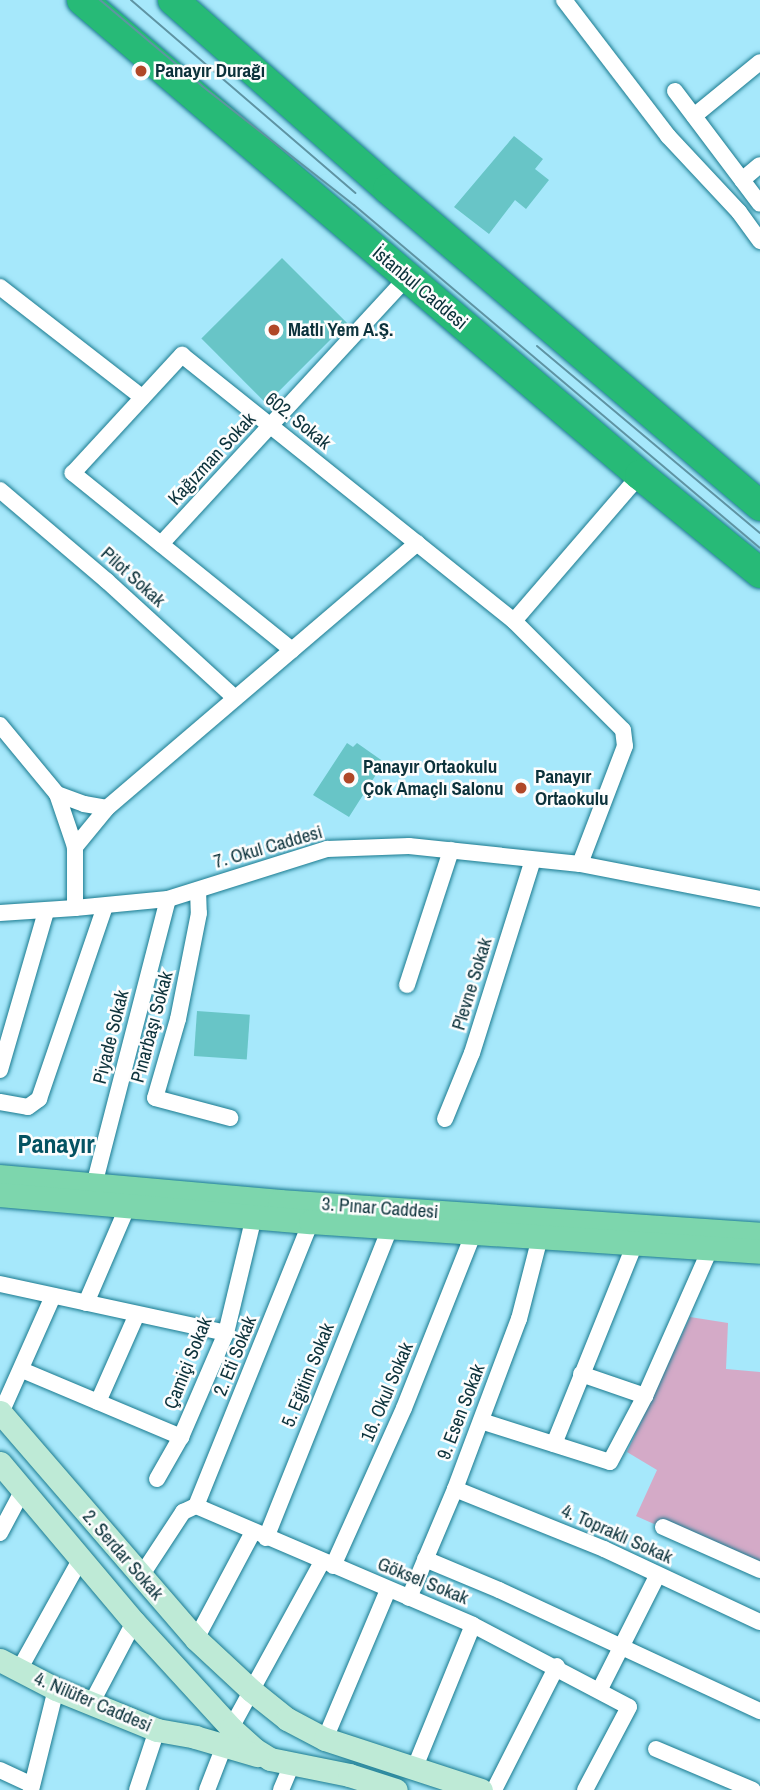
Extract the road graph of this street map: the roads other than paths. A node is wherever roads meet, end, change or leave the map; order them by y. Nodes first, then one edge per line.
1 (82, 0) edge
2 (173, 0) edge
3 (564, 0) edge
4 (760, 62) edge
5 (676, 91) dead end
6 (694, 116) junction
7 (760, 165) edge
8 (743, 180) junction
9 (760, 204) edge
10 (760, 241) edge
11 (407, 277) junction
12 (0, 286) edge
13 (142, 397) junction
14 (271, 427) junction
15 (640, 475) junction
16 (0, 490) edge
17 (760, 506) edge
18 (416, 543) junction
19 (161, 544) junction
20 (760, 573) edge
21 (514, 621) junction
22 (292, 650) junction
23 (235, 698) junction
24 (0, 725) edge
25 (57, 794) junction
26 (107, 808) junction
27 (75, 847) junction
28 (452, 850) junction
29 (533, 860) junction
30 (580, 864) junction
31 (198, 890) junction
32 (760, 898) edge
33 (169, 899) junction
34 (105, 906) junction
35 (75, 908) junction
36 (46, 912) junction
37 (0, 913) edge
38 (407, 985) dead end
39 (0, 1070) edge
40 (0, 1102) edge
41 (230, 1118) dead end
42 (444, 1119) dead end
43 (0, 1177) edge
44 (94, 1185) junction
45 (0, 1195) edge
46 (127, 1208) junction
47 (254, 1216) junction
48 (312, 1222) junction
49 (390, 1228) junction
50 (474, 1233) junction
51 (760, 1234) edge
52 (540, 1237) junction
53 (635, 1244) junction
54 (710, 1249) junction
55 (760, 1252) edge
56 (0, 1284) edge
57 (52, 1296) junction
58 (86, 1303) junction
59 (137, 1314) junction
60 (226, 1333) junction
61 (22, 1370) junction
62 (581, 1374) junction
63 (645, 1396) junction
64 (98, 1402) junction
65 (1, 1413) edge
66 (481, 1421) junction
67 (181, 1437) junction
68 (554, 1444) junction
69 (0, 1463) edge
70 (157, 1479) dead end
71 (23, 1489) junction
72 (455, 1489) junction
73 (196, 1506) junction
74 (663, 1527) dead end
75 (0, 1533) edge
76 (260, 1535) junction
77 (425, 1559) junction
78 (80, 1560) junction
79 (328, 1564) junction
80 (760, 1570) edge
81 (141, 1576) junction
82 (657, 1576) junction
83 (388, 1590) junction
84 (409, 1598) junction
85 (134, 1622) junction
86 (760, 1622) edge
87 (473, 1625) junction
88 (196, 1639) junction
89 (620, 1647) junction
90 (10, 1665) edge
91 (557, 1666) junction
92 (56, 1689) junction
93 (600, 1689) junction
94 (252, 1691) junction
95 (91, 1704) junction
96 (760, 1711) edge
97 (157, 1730) junction
98 (234, 1738) junction
99 (325, 1739) junction
100 (656, 1749) dead end
101 (281, 1761) junction
102 (415, 1767) junction
103 (0, 1770) edge
104 (760, 1780) edge
105 (347, 1783) edge
106 (32, 1787) edge
107 (137, 1790) edge
108 (207, 1790) edge
109 (281, 1790) edge
110 (396, 1790) edge
111 (481, 1790) edge
112 (494, 1790) edge
113 (585, 1790) edge
114 (754, 1790) edge

1 - 11 highway, İstanbul Caddesi
2 - 17 highway
3 - 10 street
4 - 6 street
5 - 6 street
6 - 8 street
7 - 8 street
8 - 9 street
11 - 14 street, Kağızman Sokak
11 - 15 highway, İstanbul Caddesi
12 - 13 street
13 - 14 street, 602. Sokak
13 - 19 street, 602. Sokak
14 - 18 street, 602. Sokak
14 - 19 street, Kağızman Sokak
15 - 20 highway, İstanbul Caddesi
15 - 21 street
16 - 23 street, Pilot Sokak
18 - 21 street, 602. Sokak
18 - 22 street
19 - 22 street
21 - 30 street, 602. Sokak
22 - 23 street
23 - 26 street
24 - 25 street
25 - 26 street
25 - 27 street
26 - 27 street
27 - 35 street
28 - 29 street, 7. Okul Caddesi
28 - 31 street, 7. Okul Caddesi
28 - 38 street
29 - 30 street, 7. Okul Caddesi
29 - 42 street, Plevne Sokak
30 - 32 street, 7. Okul Caddesi
31 - 33 street, 7. Okul Caddesi
31 - 41 street, Pınarbaşı Sokak
33 - 34 street, 7. Okul Caddesi
33 - 44 street, Piyade Sokak
34 - 35 street, 7. Okul Caddesi
34 - 40 street
35 - 36 street, 7. Okul Caddesi
36 - 37 street, 7. Okul Caddesi
36 - 39 street
43 - 44 main road, 3. Pınar Caddesi
44 - 51 main road, 3. Pınar Caddesi
45 - 46 main road
46 - 47 main road
46 - 58 street
47 - 48 main road
47 - 60 street, Çamiçi Sokak
48 - 49 main road
48 - 73 street, 2. Eti Sokak
49 - 50 main road
49 - 76 street, 5. Eğitim Sokak
50 - 52 main road
50 - 79 street, 16. Okul Sokak
52 - 53 main road
52 - 66 street, 9. Esen Sokak
53 - 54 main road
53 - 62 street
54 - 55 main road
54 - 63 street
56 - 57 street
57 - 58 street
57 - 61 street
58 - 59 street
59 - 60 street
59 - 64 street
60 - 67 street, Çamiçi Sokak
61 - 64 street
61 - 65 street
62 - 63 street
62 - 68 street
63 - 68 street
64 - 67 street
65 - 81 main road, 2. Serdar Sokak
66 - 68 street
66 - 72 street, 9. Esen Sokak
67 - 70 street, Çamiçi Sokak
69 - 71 main road, 2. Serdar Sokak
71 - 75 street
71 - 78 main road, 2. Serdar Sokak
72 - 77 street, 9. Esen Sokak
72 - 82 street, 4. Topraklı Sokak
73 - 76 street, Göksel Sokak
73 - 81 street
74 - 80 street
76 - 79 street, Göksel Sokak
76 - 88 street, 5. Eğitim Sokak
77 - 84 street, 9. Esen Sokak
77 - 89 street
78 - 85 main road, 2. Serdar Sokak
78 - 90 street
79 - 83 street, Göksel Sokak
79 - 94 street, 16. Okul Sokak
81 - 88 main road, 2. Serdar Sokak
82 - 86 street, 4. Topraklı Sokak
82 - 89 street
83 - 84 street, Göksel Sokak
83 - 99 street
84 - 87 street, Göksel Sokak
85 - 95 street
85 - 98 main road, 2. Serdar Sokak
87 - 91 street, Göksel Sokak
87 - 102 street
88 - 94 main road, 2. Serdar Sokak
89 - 93 street
89 - 96 street
90 - 92 main road, 4. Nilüfer Caddesi
91 - 93 street, Göksel Sokak
91 - 112 street
92 - 95 main road, 4. Nilüfer Caddesi
92 - 106 street
93 - 113 street, Göksel Sokak
94 - 98 street, 16. Okul Sokak
94 - 99 main road
95 - 97 main road, 4. Nilüfer Caddesi
97 - 98 main road, 4. Nilüfer Caddesi
97 - 107 street
98 - 101 main road, 4. Nilüfer Caddesi
98 - 108 street, 16. Okul Sokak
99 - 102 main road
100 - 114 street
101 - 105 main road, 4. Nilüfer Caddesi
101 - 109 street
102 - 111 main road
103 - 106 street
104 - 114 street
105 - 110 main road, 4. Nilüfer Caddesi

